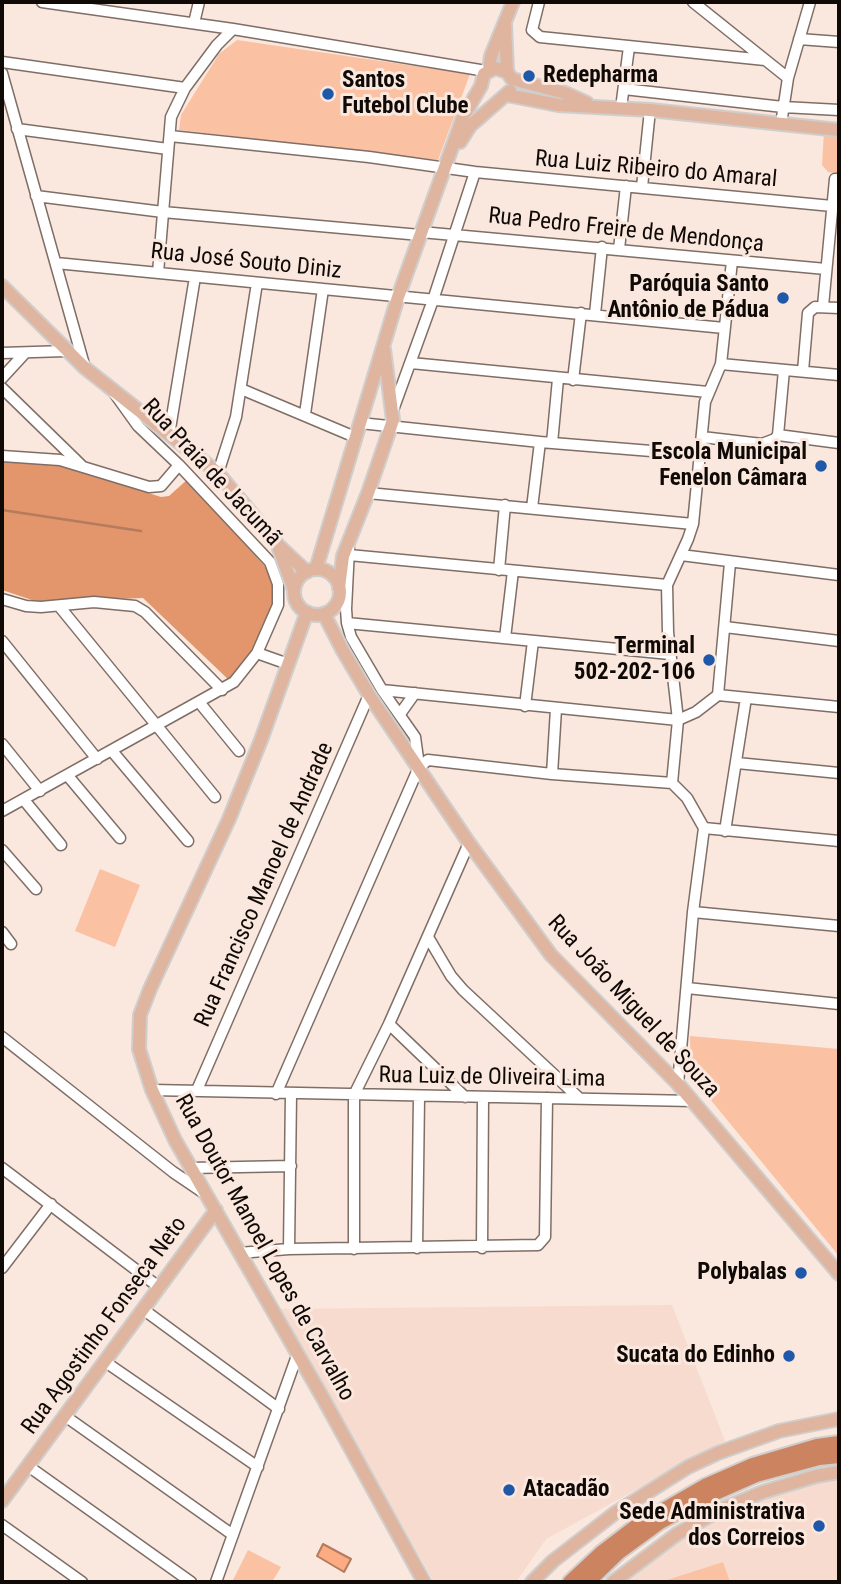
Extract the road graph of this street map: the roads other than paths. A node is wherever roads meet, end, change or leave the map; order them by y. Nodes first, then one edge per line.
1 (42, 2) edge
2 (200, 2) edge
3 (513, 2) edge
4 (539, 2) edge
5 (693, 2) edge
6 (810, 2) edge
7 (194, 23) junction
8 (505, 24) junction
9 (233, 29) junction
10 (799, 38) junction
11 (839, 42) edge
12 (629, 47) junction
13 (765, 60) junction
14 (2, 62) edge
15 (488, 70) junction
16 (2, 73) edge
17 (510, 75) junction
18 (788, 78) junction
19 (481, 86) junction
20 (185, 88) junction
21 (624, 89) junction
22 (503, 97) junction
23 (703, 98) junction
24 (594, 106) junction
25 (783, 107) junction
26 (621, 108) junction
27 (650, 110) junction
28 (839, 110) edge
29 (700, 114) junction
30 (781, 124) junction
31 (17, 129) junction
32 (839, 130) edge
33 (170, 136) junction
34 (168, 149) junction
35 (447, 162) junction
36 (475, 172) junction
37 (837, 179) edge
38 (626, 186) junction
39 (642, 187) junction
40 (36, 195) junction
41 (832, 206) junction
42 (163, 212) junction
43 (421, 233) junction
44 (454, 234) junction
45 (834, 243) edge
46 (602, 247) junction
47 (619, 249) junction
48 (732, 261) junction
49 (56, 263) junction
50 (826, 269) junction
51 (158, 273) junction
52 (195, 277) junction
53 (257, 283) junction
54 (2, 286) edge
55 (323, 289) junction
56 (398, 297) junction
57 (433, 300) junction
58 (823, 306) junction
59 (839, 308) edge
60 (581, 313) junction
61 (595, 314) junction
62 (724, 328) junction
63 (383, 345) junction
64 (66, 351) junction
65 (2, 353) edge
66 (25, 353) junction
67 (411, 363) junction
68 (721, 364) junction
69 (85, 368) junction
70 (784, 370) junction
71 (803, 371) junction
72 (839, 375) edge
73 (2, 378) edge
74 (558, 379) junction
75 (573, 380) junction
76 (2, 388) edge
77 (241, 389) junction
78 (113, 391) junction
79 (708, 393) junction
80 (393, 410) junction
81 (304, 414) junction
82 (360, 423) junction
83 (392, 428) junction
84 (778, 435) junction
85 (169, 436) junction
86 (355, 437) junction
87 (702, 437) junction
88 (540, 442) junction
89 (552, 443) junction
90 (839, 443) edge
91 (701, 455) junction
92 (2, 456) edge
93 (179, 465) junction
94 (82, 466) junction
95 (218, 474) junction
96 (369, 493) junction
97 (505, 505) junction
98 (532, 508) junction
99 (693, 524) junction
100 (349, 538) junction
101 (278, 545) junction
102 (349, 555) junction
103 (681, 555) junction
104 (730, 563) junction
105 (312, 570) junction
106 (499, 570) junction
107 (513, 572) junction
108 (839, 575) edge
109 (667, 585) junction
110 (339, 588) junction
111 (294, 590) junction
112 (2, 599) edge
113 (59, 606) junction
114 (307, 612) junction
115 (324, 614) junction
116 (347, 623) junction
117 (725, 627) junction
118 (505, 638) junction
119 (839, 640) edge
120 (2, 641) edge
121 (533, 641) junction
122 (257, 653) junction
123 (670, 654) junction
124 (288, 664) junction
125 (222, 690) junction
126 (376, 692) junction
127 (415, 693) junction
128 (718, 695) junction
129 (746, 698) junction
130 (200, 702) junction
131 (525, 706) junction
132 (839, 707) edge
133 (556, 709) junction
134 (400, 714) junction
135 (678, 720) junction
136 (155, 726) junction
137 (2, 744) edge
138 (111, 751) junction
139 (239, 751) dead end
140 (97, 759) junction
141 (737, 763) junction
142 (419, 767) junction
143 (839, 773) edge
144 (551, 774) junction
145 (68, 776) junction
146 (672, 783) junction
147 (40, 791) junction
148 (215, 797) dead end
149 (24, 800) junction
150 (2, 811) edge
151 (704, 828) junction
152 (725, 831) junction
153 (120, 838) dead end
154 (188, 841) dead end
155 (839, 841) edge
156 (469, 843) junction
157 (61, 845) dead end
158 (2, 850) edge
159 (36, 889) dead end
160 (693, 912) junction
161 (839, 926) edge
162 (2, 932) edge
163 (428, 937) junction
164 (11, 944) dead end
165 (687, 988) junction
166 (839, 1004) edge
167 (389, 1024) junction
168 (3, 1039) edge
169 (678, 1084) junction
170 (152, 1090) junction
171 (197, 1090) junction
172 (276, 1094) junction
173 (291, 1094) junction
174 (355, 1095) junction
175 (419, 1097) junction
176 (465, 1097) junction
177 (483, 1097) junction
178 (547, 1098) junction
179 (579, 1098) junction
180 (693, 1101) junction
181 (188, 1164) junction
182 (291, 1167) junction
183 (2, 1168) edge
184 (173, 1172) junction
185 (208, 1195) junction
186 (51, 1204) junction
187 (216, 1210) junction
188 (417, 1248) junction
189 (482, 1248) junction
190 (289, 1249) junction
191 (354, 1249) junction
192 (239, 1253) junction
193 (2, 1268) edge
194 (839, 1274) edge
195 (160, 1289) junction
196 (144, 1310) junction
197 (298, 1353) junction
198 (104, 1361) junction
199 (279, 1409) junction
200 (65, 1416) junction
201 (839, 1419) edge
202 (839, 1443) edge
203 (839, 1456) edge
204 (28, 1466) junction
205 (258, 1467) junction
206 (839, 1472) edge
207 (2, 1501) edge
208 (2, 1525) edge
209 (233, 1535) junction
210 (82, 1582) edge
211 (191, 1582) edge
212 (216, 1582) edge
213 (424, 1582) edge
214 (532, 1582) edge
215 (570, 1582) edge
216 (588, 1582) edge
217 (613, 1582) edge

1 - 7 street
2 - 7 street
3 - 8 main road
4 - 12 street
5 - 13 street
6 - 10 street
7 - 9 street
8 - 15 main road
8 - 17 main road
9 - 15 street
9 - 20 street
10 - 11 street
10 - 18 street
12 - 13 street
12 - 21 street
13 - 18 street
14 - 20 street
15 - 17 main road
15 - 19 main road
16 - 31 street
17 - 22 main road
17 - 24 main road
18 - 25 street
19 - 22 main road
19 - 35 main road
20 - 33 street
21 - 23 street
21 - 26 street
22 - 24 main road
22 - 35 main road
23 - 25 street
23 - 29 street
24 - 26 main road
25 - 28 street
25 - 30 street
26 - 27 main road
27 - 29 main road
27 - 39 street
29 - 30 main road
30 - 32 main road
31 - 34 street
31 - 40 street
33 - 34 street
33 - 35 street, Rua Luiz Ribeiro do Amaral
34 - 42 street
35 - 36 street, Rua Luiz Ribeiro do Amaral
35 - 43 main road
36 - 38 street, Rua Luiz Ribeiro do Amaral
36 - 44 street
37 - 41 street
38 - 39 street, Rua Luiz Ribeiro do Amaral
38 - 47 street
39 - 41 street, Rua Luiz Ribeiro do Amaral
40 - 42 street, Rua Pedro Freire de Mendonça
40 - 49 street
41 - 45 street
42 - 43 street, Rua Pedro Freire de Mendonça
42 - 51 street
43 - 44 street, Rua Pedro Freire de Mendonça
43 - 56 main road
44 - 46 street, Rua Pedro Freire de Mendonça
44 - 57 street
45 - 50 street
46 - 47 street, Rua Pedro Freire de Mendonça
46 - 61 street
47 - 48 street, Rua Pedro Freire de Mendonça
48 - 50 street, Rua Pedro Freire de Mendonça
48 - 62 street
49 - 51 street, Rua José Souto Diniz
49 - 69 street
50 - 58 street
51 - 52 street, Rua José Souto Diniz
52 - 53 street, Rua José Souto Diniz
52 - 85 street
53 - 55 street, Rua José Souto Diniz
53 - 77 street
54 - 64 main road
55 - 56 street, Rua José Souto Diniz
55 - 81 street
56 - 57 street, Rua José Souto Diniz
56 - 63 main road
57 - 60 street, Rua José Souto Diniz
57 - 67 street
58 - 59 street
58 - 71 street
60 - 61 street, Rua José Souto Diniz
60 - 75 street
61 - 62 street, Rua José Souto Diniz
62 - 68 street
63 - 80 main road
63 - 82 main road
64 - 66 street
64 - 69 main road
65 - 66 street
66 - 73 street
67 - 74 street
67 - 80 street
68 - 70 street
68 - 79 street
69 - 78 main road
70 - 71 street
70 - 84 street
71 - 72 street
74 - 75 street
74 - 89 street
75 - 79 street
76 - 94 street
77 - 81 street
77 - 95 street
78 - 85 main road
78 - 93 street, Rua Praia de Jacumã
79 - 87 street
80 - 83 main road
81 - 86 street
82 - 83 street
82 - 86 main road
83 - 88 street
83 - 96 main road
84 - 87 street
84 - 90 street
85 - 95 main road
86 - 105 main road
87 - 91 street
88 - 89 street
88 - 98 street
89 - 91 street
91 - 99 street
92 - 94 street
93 - 94 street
93 - 122 street, Rua Praia de Jacumã
95 - 101 main road
96 - 97 street
96 - 100 main road
97 - 98 street
97 - 106 street
98 - 99 street
99 - 103 street
100 - 102 street
100 - 110 main road
101 - 105 main road
101 - 111 main road
102 - 106 street
102 - 116 street
103 - 104 street
103 - 109 street
104 - 108 street
104 - 117 street
105 - 110 main road
105 - 111 main road
106 - 107 street
107 - 109 street
107 - 118 street
109 - 123 street
110 - 115 main road
111 - 114 main road
112 - 113 street
113 - 125 street
113 - 136 street
114 - 115 main road
114 - 124 main road, Rua Doutor Manoel Lopes de Carvalho
115 - 126 main road, Rua João Miguel de Souza
116 - 118 street
116 - 126 street
117 - 119 street
117 - 128 street
118 - 121 street
120 - 140 street
121 - 123 street
121 - 131 street
122 - 124 street
122 - 125 street, Rua Praia de Jacumã
123 - 135 street
124 - 170 main road, Rua Doutor Manoel Lopes de Carvalho
125 - 130 street, Rua Praia de Jacumã
126 - 127 street
126 - 134 street
126 - 142 main road, Rua João Miguel de Souza
126 - 171 street, Rua Francisco Manoel de Andrade
127 - 131 street
127 - 134 street
128 - 129 street
128 - 135 street
129 - 132 street
129 - 141 street
130 - 136 street, Rua Praia de Jacumã
130 - 139 street
131 - 133 street
133 - 135 street
133 - 144 street
134 - 142 street
135 - 146 street
136 - 138 street, Rua Praia de Jacumã
136 - 148 street
137 - 147 street
138 - 140 street, Rua Praia de Jacumã
138 - 154 street
140 - 145 street, Rua Praia de Jacumã
141 - 143 street
141 - 152 street
142 - 144 street
142 - 156 main road, Rua João Miguel de Souza
142 - 172 street
144 - 146 street
145 - 147 street, Rua Praia de Jacumã
145 - 153 street
146 - 151 street
147 - 149 street, Rua Praia de Jacumã
149 - 150 street, Rua Praia de Jacumã
149 - 157 street
151 - 152 street
151 - 160 street
152 - 155 street
156 - 163 street
156 - 169 main road, Rua João Miguel de Souza
158 - 159 street
160 - 161 street
160 - 165 street
162 - 164 street
163 - 167 street
163 - 179 street
165 - 166 street
165 - 169 street
167 - 174 street
167 - 176 street
168 - 184 street
169 - 180 main road, Rua João Miguel de Souza
170 - 171 street, Rua Luiz de Oliveira Lima
170 - 181 main road, Rua Doutor Manoel Lopes de Carvalho
171 - 172 street, Rua Luiz de Oliveira Lima
172 - 173 street, Rua Luiz de Oliveira Lima
173 - 174 street, Rua Luiz de Oliveira Lima
173 - 182 street
174 - 175 street, Rua Luiz de Oliveira Lima
174 - 191 street
175 - 176 street, Rua Luiz de Oliveira Lima
175 - 188 street
176 - 177 street, Rua Luiz de Oliveira Lima
177 - 178 street, Rua Luiz de Oliveira Lima
177 - 189 street
178 - 179 street, Rua Luiz de Oliveira Lima
178 - 189 street
179 - 180 street, Rua Luiz de Oliveira Lima
180 - 194 main road, Rua João Miguel de Souza
181 - 182 street
181 - 184 street
181 - 185 main road, Rua Doutor Manoel Lopes de Carvalho
182 - 190 street
183 - 186 street
184 - 185 street
185 - 187 main road, Rua Doutor Manoel Lopes de Carvalho
186 - 193 street
186 - 195 street
187 - 192 main road, Rua Doutor Manoel Lopes de Carvalho
187 - 195 main road, Rua Agostinho Fonseca Neto
188 - 189 street
188 - 191 street
190 - 191 street
190 - 192 street
192 - 197 main road, Rua Doutor Manoel Lopes de Carvalho
195 - 196 main road, Rua Agostinho Fonseca Neto
196 - 198 main road, Rua Agostinho Fonseca Neto
196 - 199 street
197 - 199 street
197 - 213 main road, Rua Doutor Manoel Lopes de Carvalho
198 - 200 main road, Rua Agostinho Fonseca Neto
198 - 205 street
199 - 205 street
200 - 204 main road, Rua Agostinho Fonseca Neto
200 - 209 street
201 - 214 main road
202 - 215 highway
203 - 216 highway
204 - 207 main road, Rua Agostinho Fonseca Neto
204 - 211 street
205 - 209 street
206 - 217 main road
208 - 210 street
209 - 212 street

